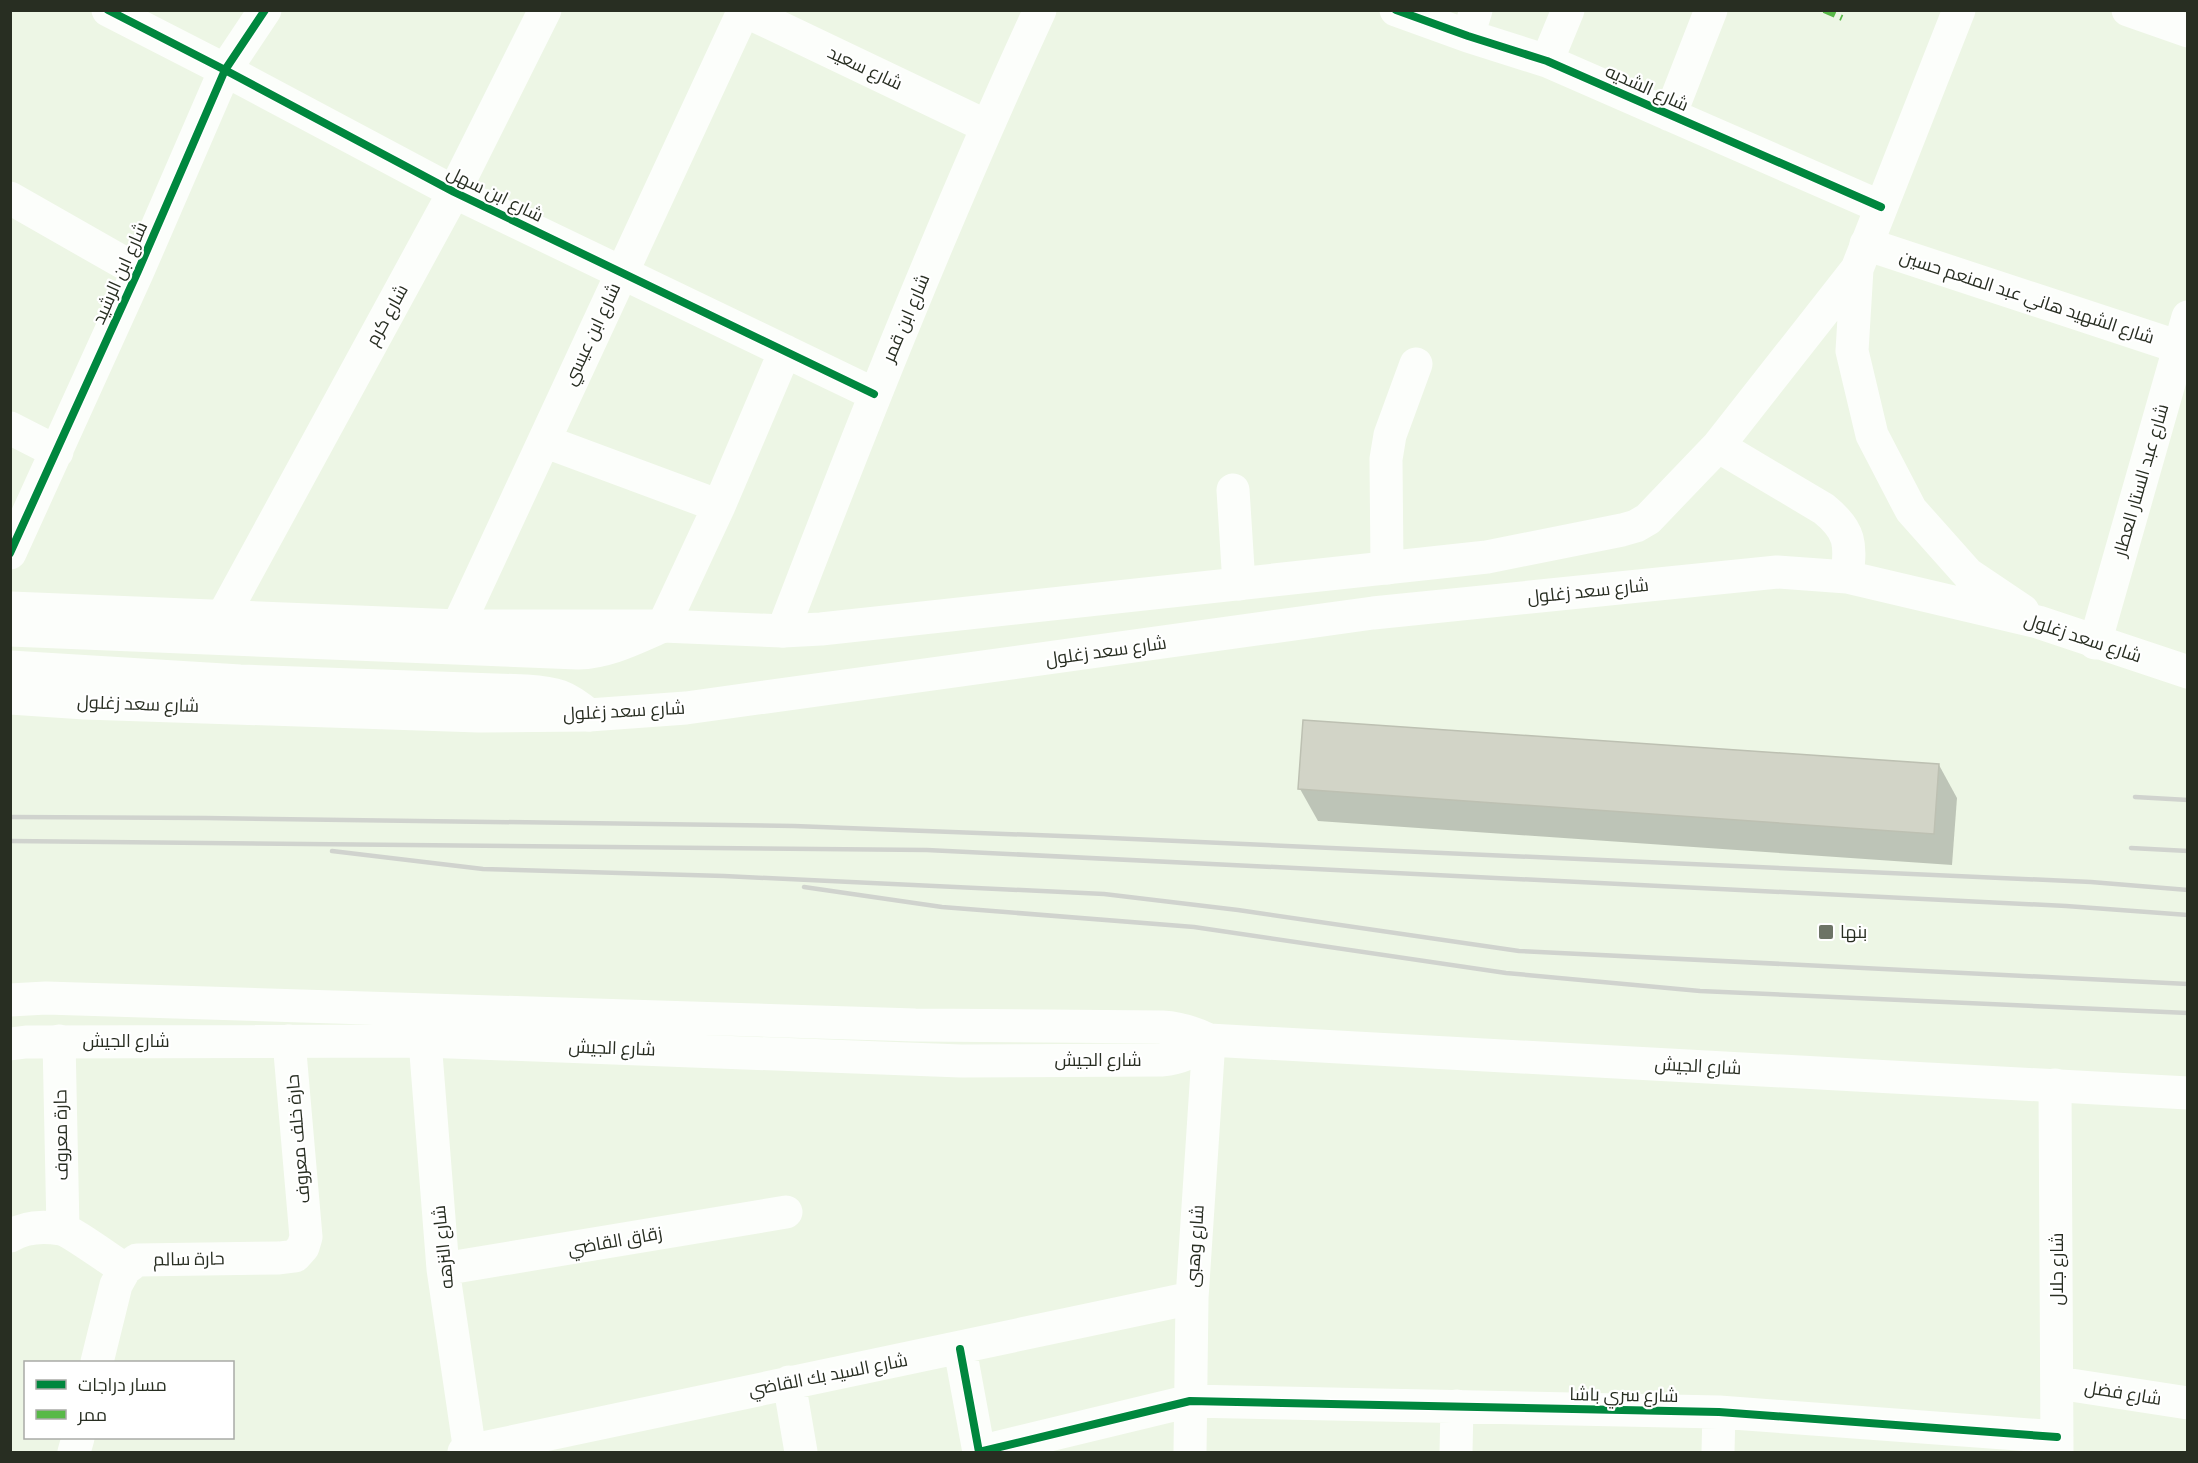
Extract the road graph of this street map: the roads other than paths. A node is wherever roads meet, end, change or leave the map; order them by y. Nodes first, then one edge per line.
1 (108, 10) edge
2 (266, 10) edge
3 (545, 10) edge
4 (1040, 10) edge
5 (1396, 10) edge
6 (1568, 10) edge
7 (1711, 10) edge
8 (1959, 10) edge
9 (2128, 10) edge
10 (743, 11) edge
11 (1472, 23) edge
12 (2187, 31) edge
13 (1548, 61) junction
14 (225, 70) junction
15 (1671, 115) junction
16 (986, 126) junction
17 (454, 192) junction
18 (10, 198) edge
19 (1881, 207) junction
20 (1862, 256) junction
21 (138, 271) junction
22 (621, 272) junction
23 (2187, 317) edge
24 (2183, 349) edge
25 (785, 351) junction
26 (1416, 364) dead end
27 (874, 394) junction
28 (10, 428) edge
29 (544, 441) junction
30 (1718, 446) junction
31 (57, 452) junction
32 (1233, 490) dead end
33 (719, 506) junction
34 (10, 554) edge
35 (1387, 568) junction
36 (1847, 577) junction
37 (1239, 584) junction
38 (10, 608) edge
39 (2038, 622) junction
40 (458, 626) junction
41 (663, 626) junction
42 (231, 628) junction
43 (10, 630) edge
44 (783, 631) junction
45 (2095, 643) junction
46 (10, 668) edge
47 (2187, 672) edge
48 (10, 698) edge
49 (589, 715) junction
50 (10, 1000) edge
51 (1209, 1040) junction
52 (59, 1041) junction
53 (289, 1041) junction
54 (425, 1041) junction
55 (10, 1044) edge
56 (2055, 1085) junction
57 (2187, 1093) edge
58 (786, 1212) dead end
59 (63, 1229) junction
60 (10, 1236) edge
61 (306, 1237) joint
62 (125, 1269) junction
63 (444, 1269) junction
64 (1192, 1298) junction
65 (960, 1349) junction
66 (96, 1361) edge
67 (789, 1382) junction
68 (2058, 1383) junction
69 (1190, 1401) junction
70 (2187, 1403) edge
71 (1457, 1406) junction
72 (1719, 1412) junction
73 (2057, 1444) edge
74 (468, 1452) edge
75 (801, 1452) edge
76 (979, 1452) edge
77 (1190, 1452) edge
78 (1456, 1452) edge
79 (1718, 1452) edge

1 - 14 main road, شارع ابن سهل
2 - 14 main road, شارع ابن الرشيد
3 - 17 main road, شارع كرم
4 - 16 main road, شارع ابن قمر
5 - 11 main road, شارع الشديه
6 - 13 main road
7 - 15 main road
8 - 19 main road
9 - 12 main road
10 - 16 main road, شارع سعيد
10 - 22 main road, شارع ابن عيسي
11 - 13 main road, شارع الشديه
13 - 15 main road, شارع الشديه
14 - 17 main road, شارع ابن سهل
14 - 21 main road, شارع ابن الرشيد
15 - 19 main road, شارع الشديه
16 - 27 main road, شارع ابن قمر
17 - 22 main road, شارع ابن سهل
17 - 42 main road, شارع كرم
18 - 21 main road
19 - 20 main road
20 - 24 main road, شارع الشهيد هاني عبد المنعم حسين
20 - 30 main road
20 - 39 main road
21 - 31 main road, شارع ابن الرشيد
22 - 25 main road, شارع ابن سهل
22 - 29 main road, شارع ابن عيسي
23 - 24 main road, شارع عبد الستار العطار
24 - 45 main road, شارع عبد الستار العطار
25 - 27 main road, شارع ابن سهل
25 - 33 main road
26 - 35 main road
27 - 44 main road, شارع ابن قمر
28 - 31 main road
29 - 33 main road
29 - 40 main road, شارع ابن عيسي
30 - 35 main road
30 - 36 main road
31 - 34 main road, شارع ابن الرشيد
32 - 37 main road
33 - 41 main road
35 - 37 main road
36 - 39 main road, شارع سعد زغلول
36 - 49 main road, شارع سعد زغلول
37 - 44 main road
38 - 42 main road
39 - 45 main road, شارع سعد زغلول
40 - 41 main road
40 - 42 main road
41 - 42 main road
41 - 44 main road
42 - 43 main road
45 - 47 main road, شارع سعد زغلول
46 - 49 main road
48 - 49 main road, شارع سعد زغلول
50 - 51 main road, شارع الجيش
51 - 54 main road, شارع الجيش
51 - 56 main road, شارع الجيش
51 - 64 main road, شارع وهبى
52 - 53 main road, شارع الجيش
52 - 55 main road, شارع الجيش
52 - 59 main road, حارة معروف
53 - 54 main road, شارع الجيش
53 - 61 main road, حارة خلف معروف
54 - 63 main road, شارع النزهه
56 - 57 main road, شارع الجيش
56 - 68 main road, شارع جلال
58 - 63 main road, زقاق القاضي
59 - 60 main road
59 - 62 main road
61 - 62 main road, حارة سالم
62 - 66 main road
63 - 74 main road, شارع النزهه
64 - 65 main road, شارع السيد بك القاضي
64 - 69 main road, شارع وهبى
65 - 67 main road, شارع السيد بك القاضي
65 - 76 main road
67 - 74 main road, شارع السيد بك القاضي
67 - 75 main road
68 - 70 main road, شارع فضل
68 - 73 main road, شارع جلال
69 - 71 main road, شارع سري باشا
69 - 76 main road, شارع سري باشا
69 - 77 main road, شارع وهبى
71 - 72 main road, شارع سري باشا
71 - 78 main road
72 - 73 main road, شارع سري باشا
72 - 79 main road

